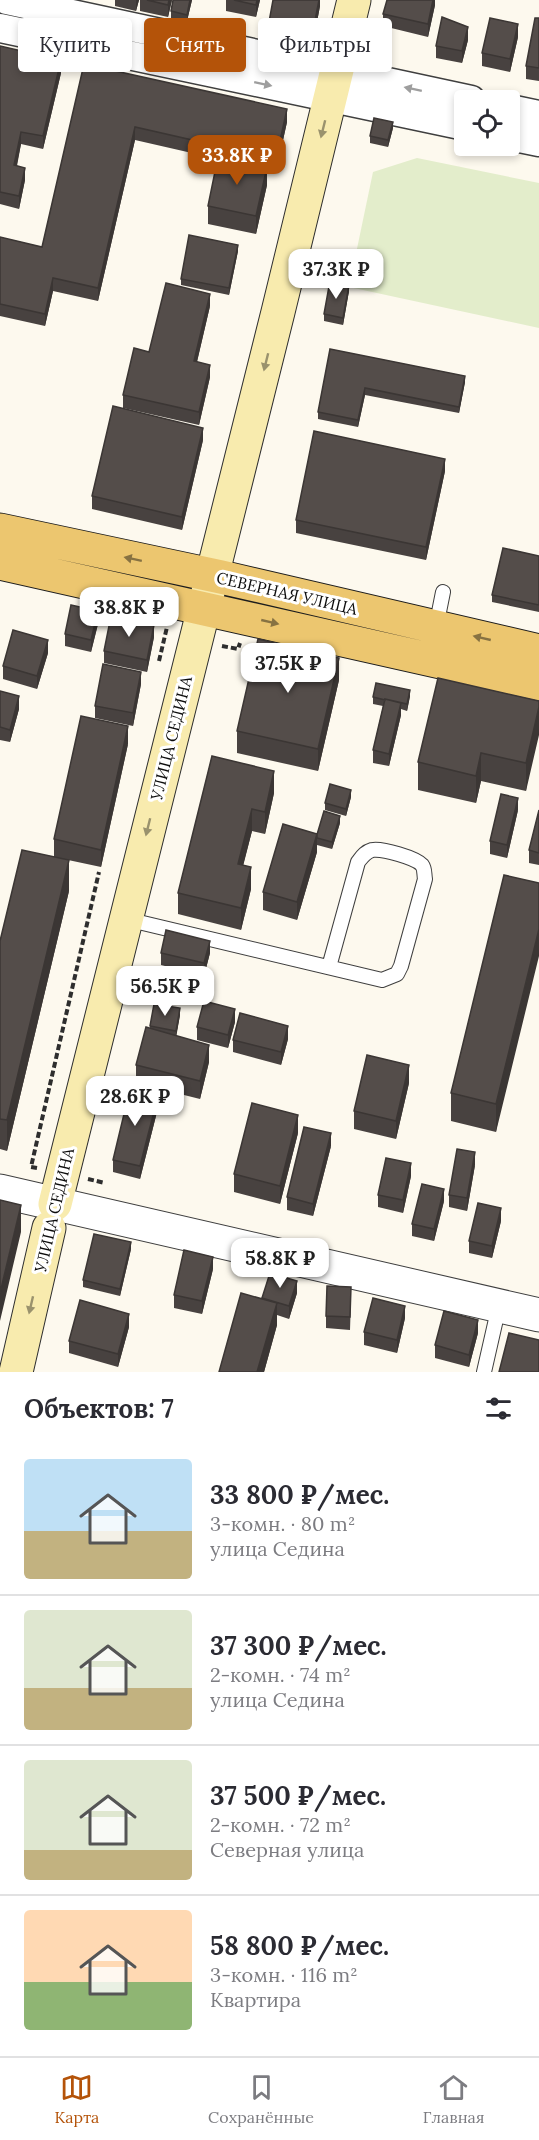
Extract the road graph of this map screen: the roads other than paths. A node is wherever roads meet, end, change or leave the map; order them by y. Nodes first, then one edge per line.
1 (7, 0) edge
2 (354, 0) edge
3 (0, 28) edge
4 (333, 85) junction
5 (454, 98) edge
6 (520, 111) edge
7 (539, 115) edge
8 (454, 123) edge
9 (520, 138) edge
10 (539, 142) edge
11 (0, 530) edge
12 (0, 563) edge
13 (216, 577) junction
14 (442, 592) dead end
15 (208, 609) junction
16 (436, 627) junction
17 (539, 651) edge
18 (539, 684) edge
19 (126, 920) junction
20 (328, 967) junction
21 (0, 1191) edge
22 (52, 1216) junction
23 (499, 1306) junction
24 (539, 1315) edge
25 (16, 1372) edge
26 (484, 1372) edge

1 - 4 street
2 - 4 main road, УЛИЦА СЕДИНА
3 -> 4 street
5 -> 4 street
4 - 8 street
4 -> 13 main road, УЛИЦА СЕДИНА
6 - 7 street
9 - 10 street
13 -> 11 main road, СЕВЕРНАЯ УЛИЦА
12 - 15 main road, СЕВЕРНАЯ УЛИЦА
13 - 15 main road, УЛИЦА СЕДИНА
13 - 16 main road, СЕВЕРНАЯ УЛИЦА
14 - 16 lane
15 -> 18 main road, СЕВЕРНАЯ УЛИЦА
15 -> 19 main road, УЛИЦА СЕДИНА
17 -> 16 main road, СЕВЕРНАЯ УЛИЦА
19 - 20 lane
19 - 22 main road, УЛИЦА СЕДИНА
20 - 20 lane
21 - 22 street
22 - 23 street
22 -> 25 main road, УЛИЦА СЕДИНА
23 - 24 street
23 - 26 lane

